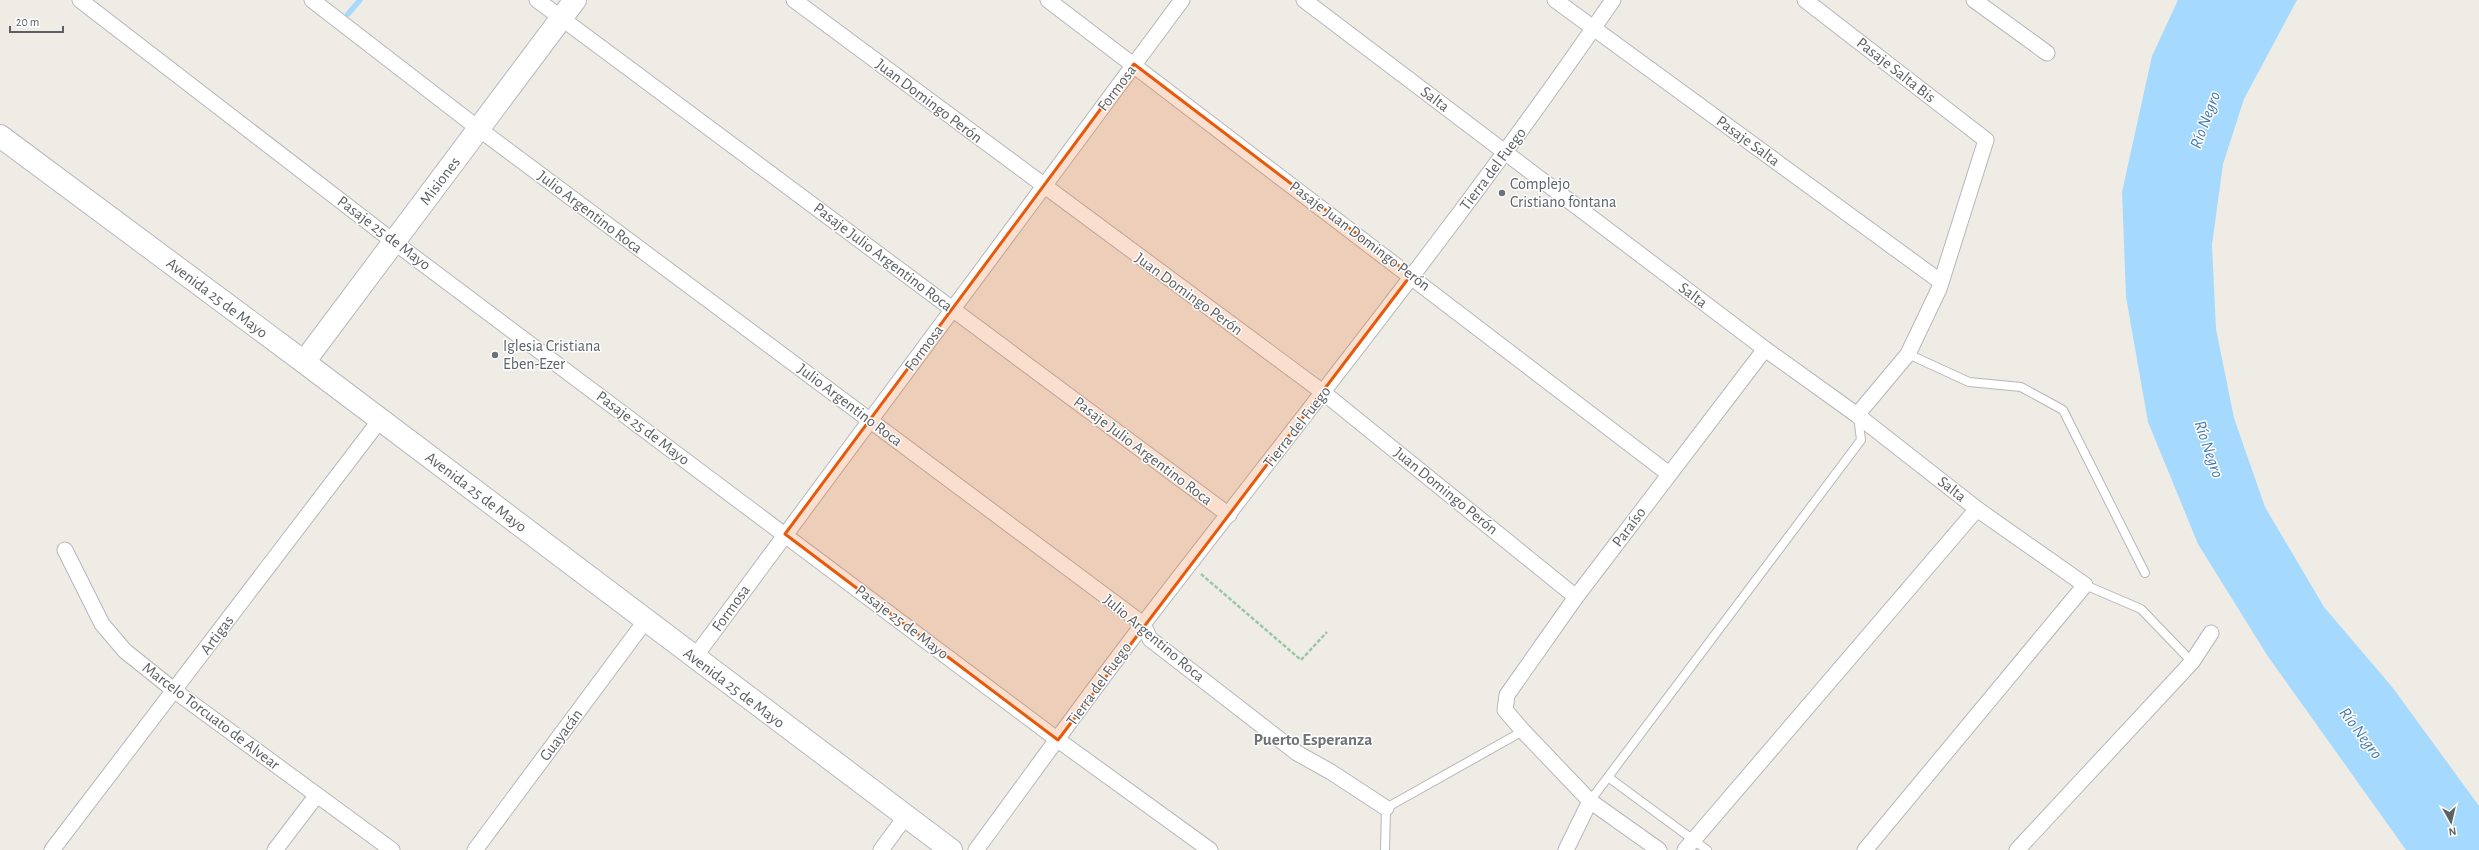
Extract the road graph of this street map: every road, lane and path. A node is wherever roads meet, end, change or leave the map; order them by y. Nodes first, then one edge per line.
1 (80, 0) edge
2 (312, 0) edge
3 (537, 0) edge
4 (575, 0) edge
5 (794, 0) edge
6 (1048, 0) edge
7 (1182, 0) edge
8 (1304, 0) edge
9 (1555, 0) edge
10 (1613, 0) edge
11 (1805, 0) edge
12 (1974, 0) edge
13 (98, 5) edge
14 (562, 18) junction
15 (1593, 29) junction
16 (2047, 53) dead end
17 (1134, 64) junction
18 (479, 129) junction
19 (0, 136) edge
20 (1506, 152) junction
21 (1043, 187) junction
22 (394, 242) junction
23 (1411, 275) junction
24 (1942, 282) junction
25 (952, 309) junction
26 (1764, 349) junction
27 (1908, 354) junction
28 (304, 362) junction
29 (1324, 393) junction
30 (1857, 415) junction
31 (380, 420) junction
32 (870, 420) junction
33 (1669, 474) junction
34 (1977, 509) junction
35 (1229, 515) junction
36 (785, 534) junction
37 (65, 550) dead end
38 (1190, 564) junction
39 (2145, 573) dead end
40 (2085, 586) junction
41 (1576, 597) junction
42 (646, 620) junction
43 (1143, 624) junction
44 (1326, 632) dead end
45 (2212, 633) dead end
46 (694, 658) junction
47 (2192, 662) junction
48 (175, 691) junction
49 (1523, 731) junction
50 (1058, 740) junction
51 (1608, 777) junction
52 (317, 795) junction
53 (1590, 801) junction
54 (1386, 808) junction
55 (906, 816) junction
56 (1690, 845) edge
57 (52, 850) edge
58 (275, 850) edge
59 (392, 850) edge
60 (475, 850) edge
61 (881, 850) edge
62 (951, 850) edge
63 (976, 850) edge
64 (1210, 850) edge
65 (1385, 850) edge
66 (1566, 850) edge
67 (1659, 850) edge
68 (1708, 850) edge
69 (1865, 850) edge
70 (2017, 850) edge

1 - 13 street, Pasaje 25 de Mayo
2 - 18 street, Julio Argentino Roca
3 - 14 street, Pasaje Julio Argentino Roca
4 - 14 main road, Misiones
5 - 21 street, Juan Domingo Perón
6 - 17 street, Pasaje Juan Domingo Perón
7 - 17 street, Formosa
8 - 20 street, Salta
9 - 15 street, Pasaje Salta
10 - 15 street, Tierra del Fuego
11 - 24 street, Pasaje Salta Bis
12 - 16 street
13 - 22 street, Pasaje 25 de Mayo
14 - 18 main road, Misiones
14 - 25 street, Pasaje Julio Argentino Roca
15 - 20 street, Tierra del Fuego
15 - 24 street, Pasaje Salta
17 - 21 street, Formosa
17 - 23 street, Pasaje Juan Domingo Perón
18 - 22 main road, Misiones
18 - 32 street, Julio Argentino Roca
19 - 28 main road, Avenida 25 de Mayo
20 - 23 street, Tierra del Fuego
20 - 26 street, Salta
21 - 25 street, Formosa
21 - 29 street, Juan Domingo Perón
22 - 28 main road, Misiones
22 - 36 street, Pasaje 25 de Mayo
23 - 29 street, Tierra del Fuego
23 - 33 street, Pasaje Juan Domingo Perón
24 - 27 street
25 - 32 street, Formosa
25 - 35 street, Pasaje Julio Argentino Roca
26 - 30 street, Salta
26 - 33 street, Paraíso
27 - 30 street
27 - 39 lane
28 - 31 main road, Avenida 25 de Mayo
29 - 35 street, Tierra del Fuego
29 - 41 street, Juan Domingo Perón
30 - 34 street, Salta
30 - 51 lane
31 - 42 main road, Avenida 25 de Mayo
31 - 48 street, Artigas
32 - 36 street, Formosa
32 - 43 street, Julio Argentino Roca
33 - 41 street, Paraíso
34 - 40 street, Salta
34 - 56 street
35 - 38 street, Tierra del Fuego
36 - 46 street, Formosa
36 - 50 street, Pasaje 25 de Mayo
37 - 48 street, Marcelo Torcuato de Alvear
38 - 43 street, Tierra del Fuego
38 - 44 path
40 - 47 lane
40 - 69 street
41 - 49 street, Paraíso
42 - 46 main road, Avenida 25 de Mayo
42 - 60 street, Guayacán
43 - 50 street, Tierra del Fuego
43 - 54 street, Julio Argentino Roca
45 - 47 street
46 - 55 main road, Avenida 25 de Mayo
47 - 70 street
48 - 52 street, Marcelo Torcuato de Alvear
48 - 57 street, Artigas
49 - 53 street
49 - 54 lane
50 - 63 street, Tierra del Fuego
50 - 64 street, Pasaje 25 de Mayo
51 - 53 lane
51 - 56 lane
52 - 58 street
52 - 59 street, Marcelo Torcuato de Alvear
53 - 66 street
53 - 67 street
54 - 65 lane
55 - 61 street
55 - 62 main road, Avenida 25 de Mayo
56 - 68 lane

